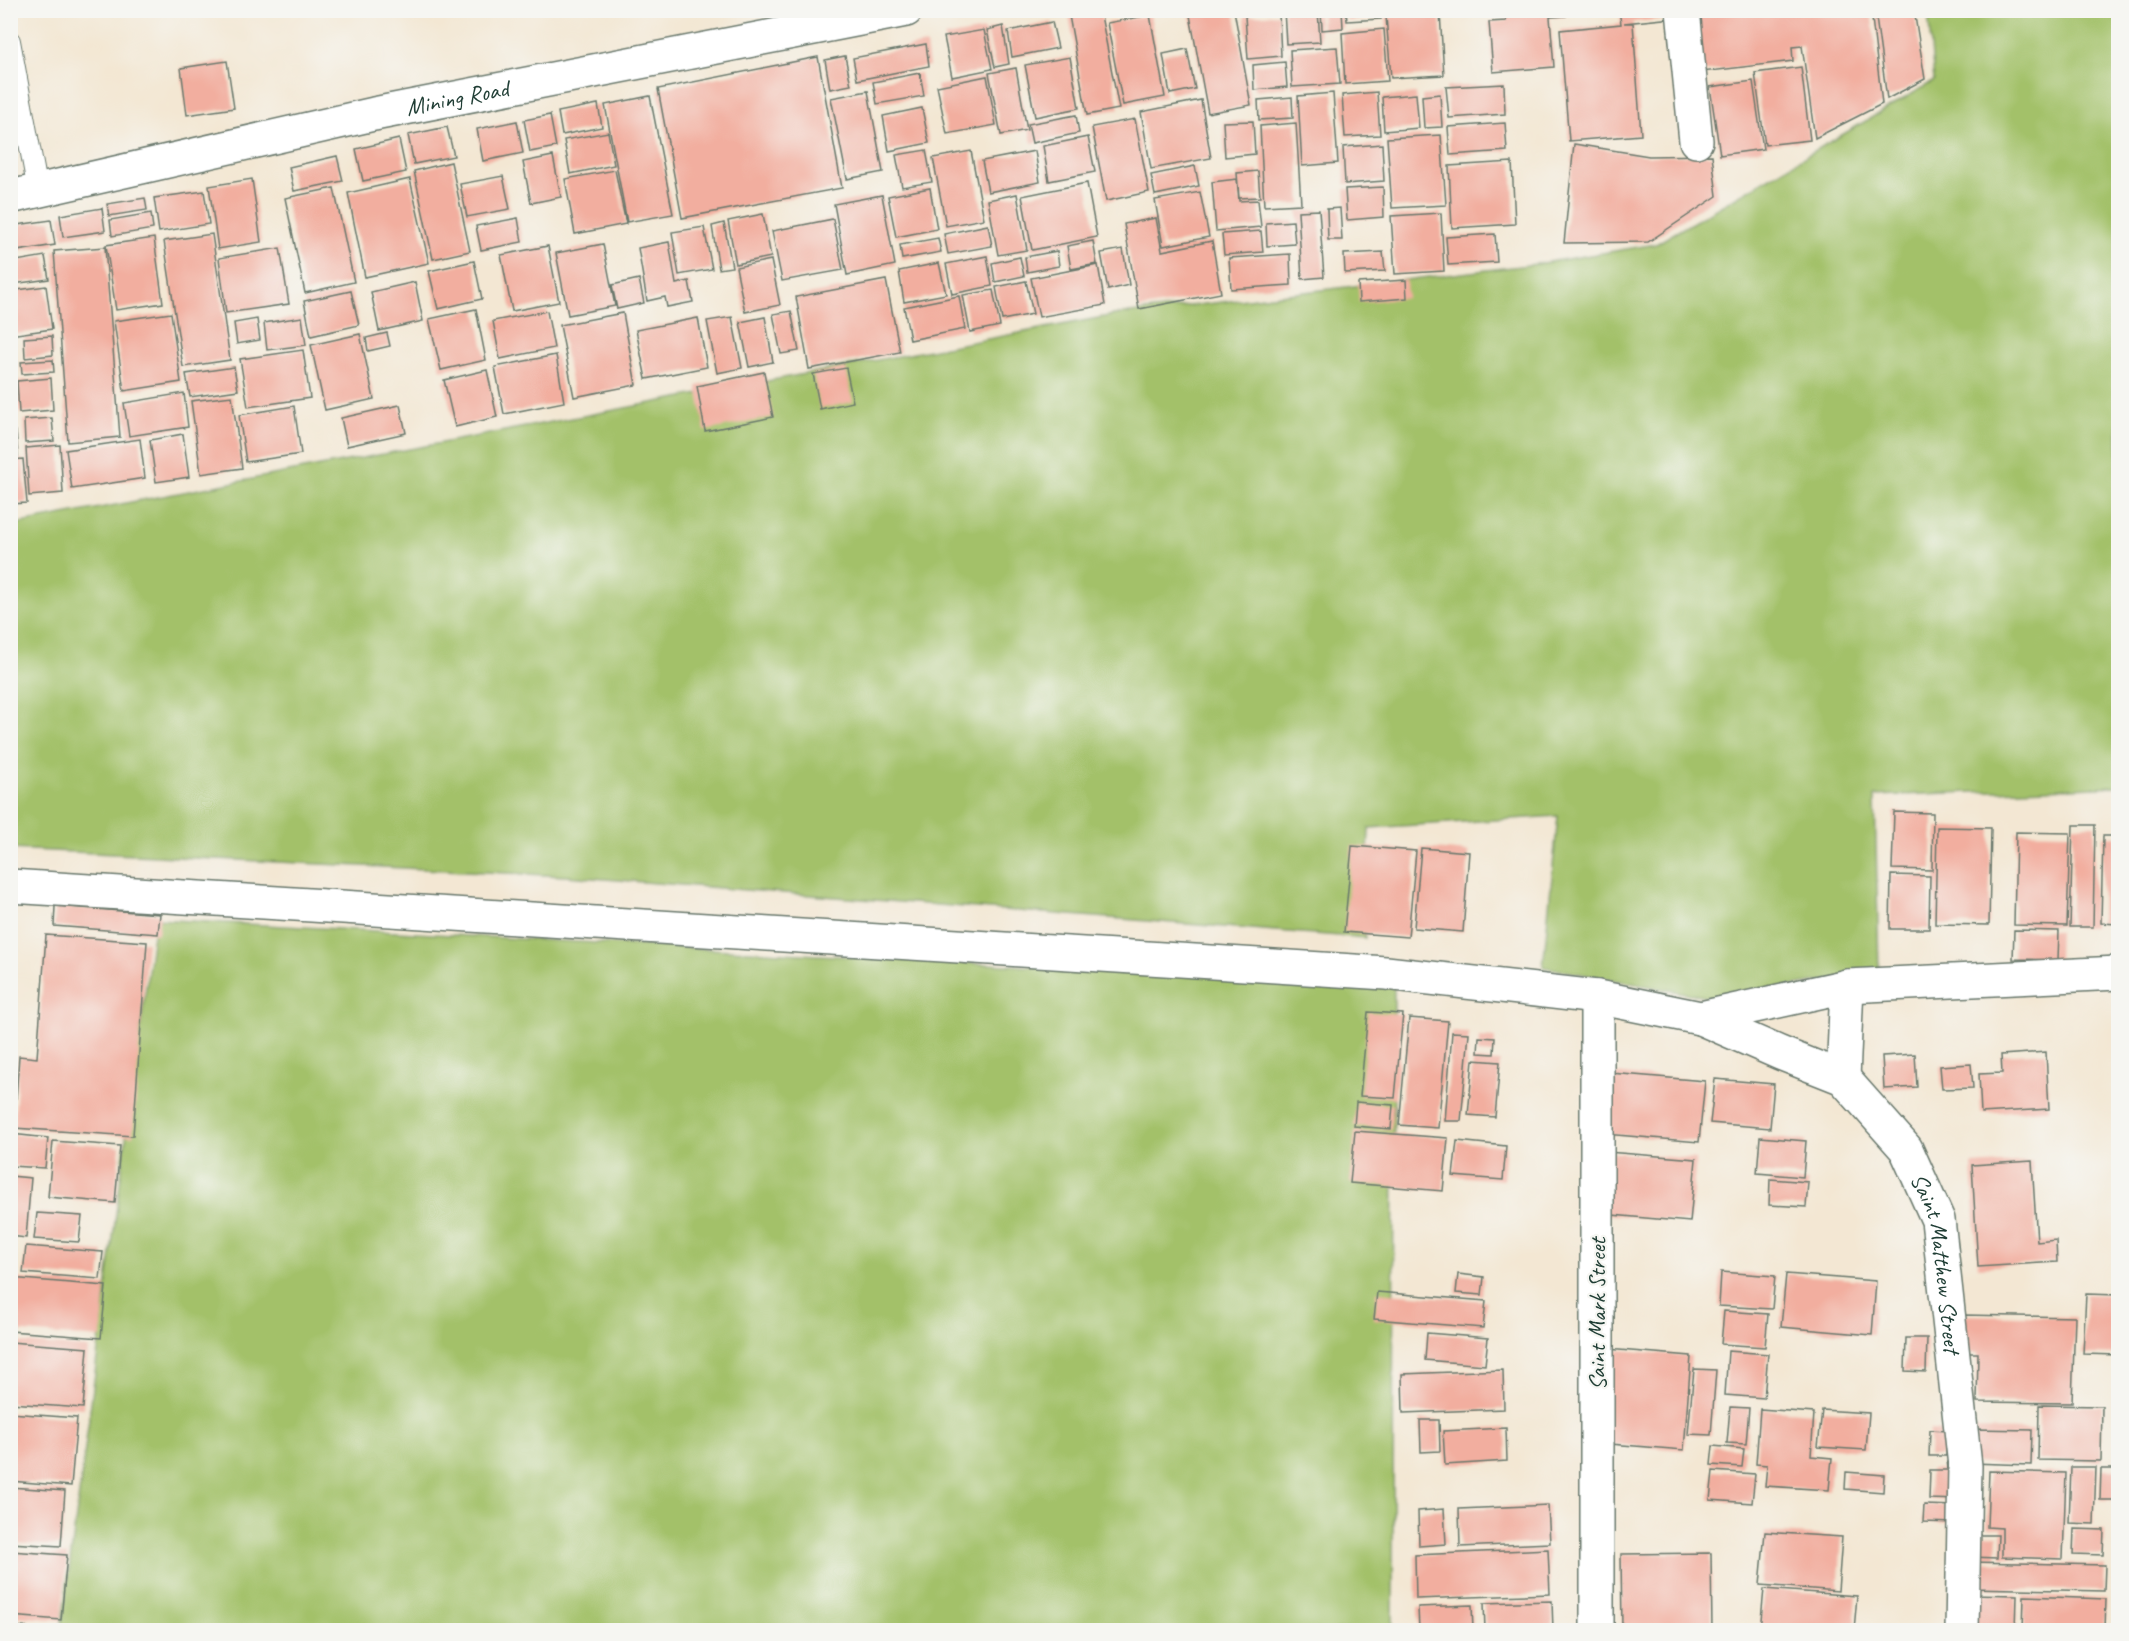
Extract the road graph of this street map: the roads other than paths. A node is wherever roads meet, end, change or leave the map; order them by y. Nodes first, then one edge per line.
1 (906, 10) edge
2 (1683, 10) edge
3 (10, 41) edge
4 (1696, 141) dead end
5 (24, 194) edge
6 (10, 885) edge
7 (2118, 973) edge
8 (1847, 986) junction
9 (1597, 998) junction
10 (1700, 1018) junction
11 (1844, 1078) junction
12 (1597, 1630) edge
13 (1962, 1630) edge

1 - 5 street, Mining Road
2 - 4 street
3 - 5 lane
6 - 9 street
7 - 8 street
8 - 10 street
8 - 11 street
9 - 10 street
9 - 12 street, Saint Mark Street
10 - 11 street, Saint Matthew Street
11 - 13 street, Saint Matthew Street

